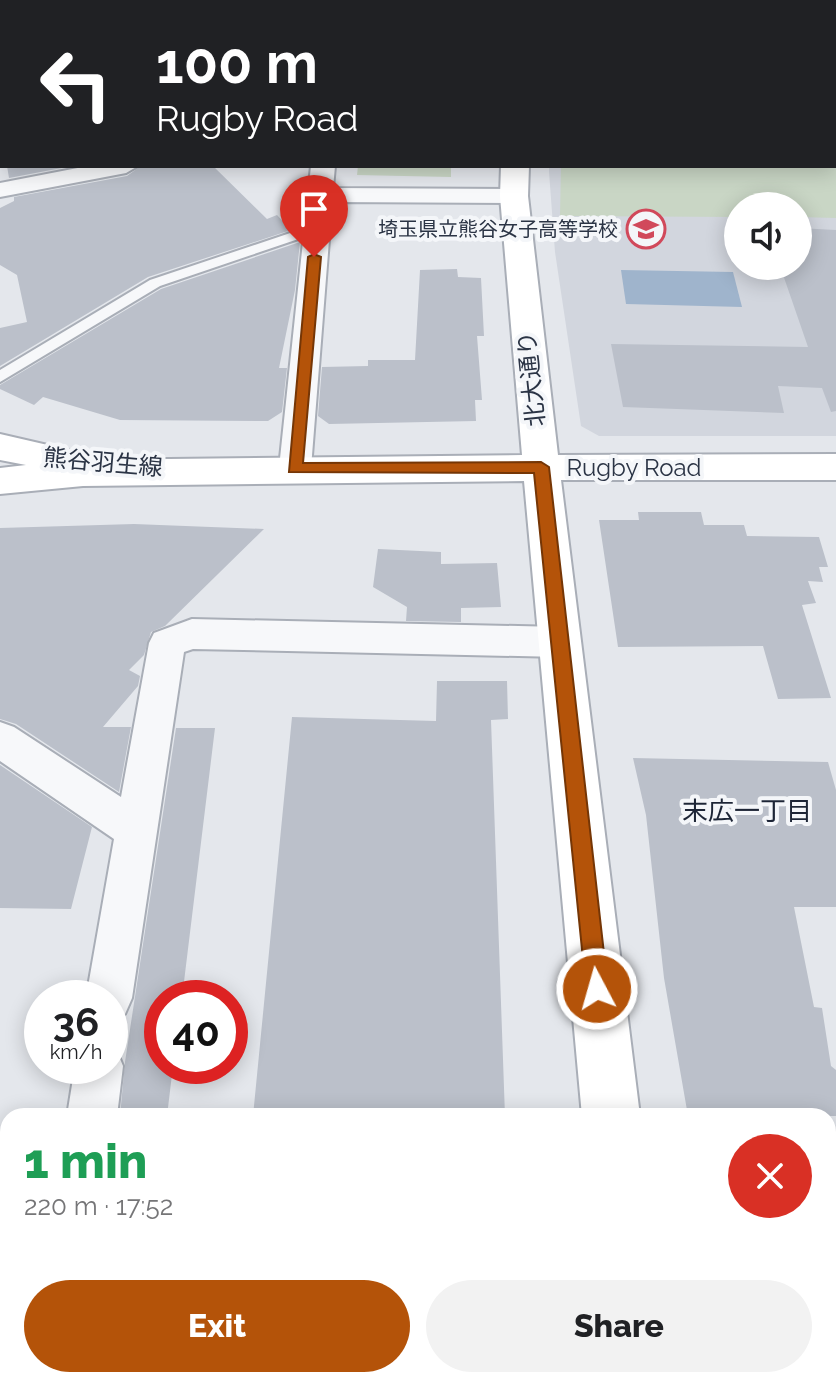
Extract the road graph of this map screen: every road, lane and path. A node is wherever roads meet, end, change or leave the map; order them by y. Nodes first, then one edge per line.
1 (116, 168) edge
2 (323, 168) edge
3 (515, 181) edge
4 (0, 190) edge
5 (319, 195) junction
6 (317, 228) junction
7 (0, 377) edge
8 (0, 447) edge
9 (541, 467) junction
10 (836, 467) edge
11 (295, 468) junction
12 (207, 470) junction
13 (0, 472) edge
14 (83, 473) junction
15 (0, 481) edge
16 (560, 642) junction
17 (0, 739) edge
18 (134, 829) junction
19 (112, 980) edge
20 (96, 1084) edge
21 (93, 1108) edge
22 (610, 1108) edge

1 - 4 street
2 - 5 street
3 - 5 street
3 - 9 main road, 北大通り
5 - 6 street
6 - 7 lane
6 - 11 street
8 - 12 main road, 熊谷羽生線
9 - 10 main road, Rugby Road
9 - 11 main road, Rugby Road
9 - 16 main road, 北大通り
11 - 12 main road, Rugby Road
12 - 14 main road, Rugby Road
13 - 14 main road, 熊谷羽生線
14 - 15 main road, Rugby Road
16 - 18 street
16 - 22 main road, 北大通り
17 - 18 street
18 - 19 street
20 - 21 street

